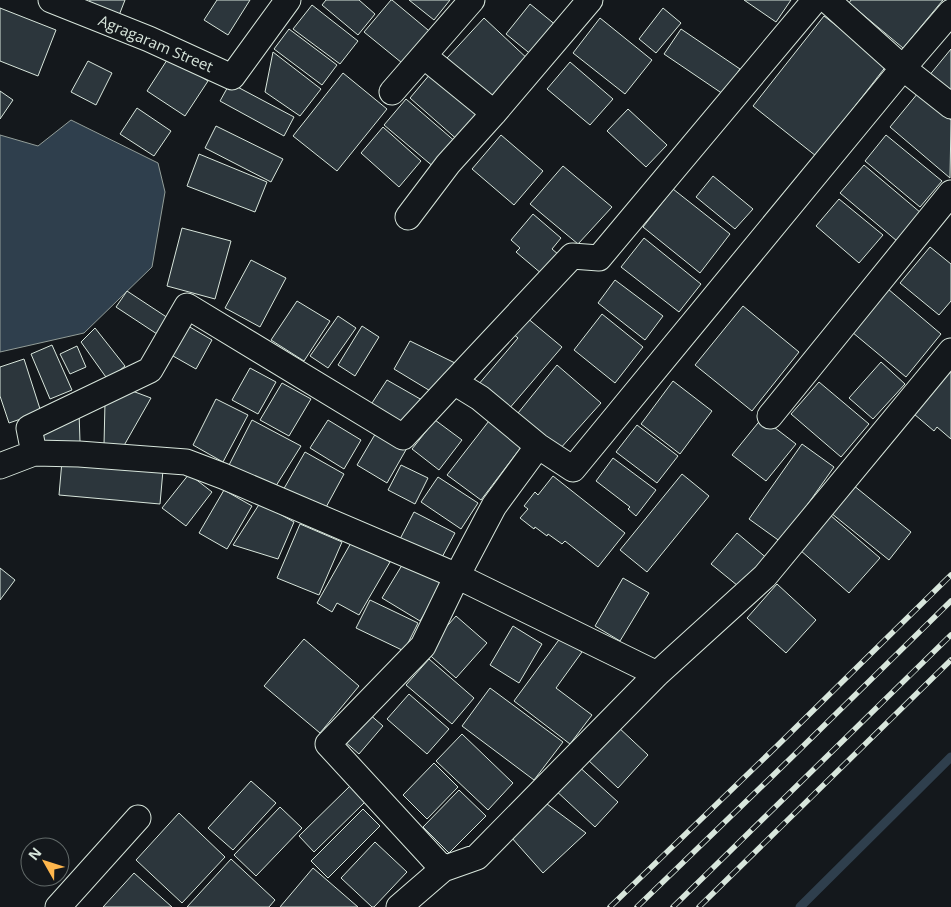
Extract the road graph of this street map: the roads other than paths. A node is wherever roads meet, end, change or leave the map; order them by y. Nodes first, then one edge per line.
1 (51, 0) edge
2 (288, 0) edge
3 (472, 0) edge
4 (590, 0) edge
5 (815, 0) edge
6 (827, 0) edge
7 (951, 12) edge
8 (424, 56) junction
9 (903, 68) junction
10 (392, 92) dead end
11 (951, 106) edge
12 (494, 113) junction
13 (951, 193) edge
14 (408, 217) dead end
15 (951, 351) edge
16 (454, 382) junction
17 (770, 416) dead end
18 (538, 446) junction
19 (34, 453) junction
20 (0, 466) edge
21 (457, 576) junction
22 (657, 674) junction
23 (138, 818) dead end
24 (442, 869) junction
25 (58, 907) edge
26 (399, 907) edge

1 - 2 street, Agragaram Street
3 - 8 street
4 - 12 street
5 - 16 street
6 - 9 street
7 - 9 street
8 - 10 street
8 - 12 street
9 - 11 street
9 - 18 street
12 - 14 street
13 - 17 street
15 - 22 street
16 - 18 street
16 - 19 street
18 - 21 street
19 - 20 street
19 - 21 street
21 - 22 street
21 - 24 street
22 - 24 street
23 - 25 street
24 - 26 street

